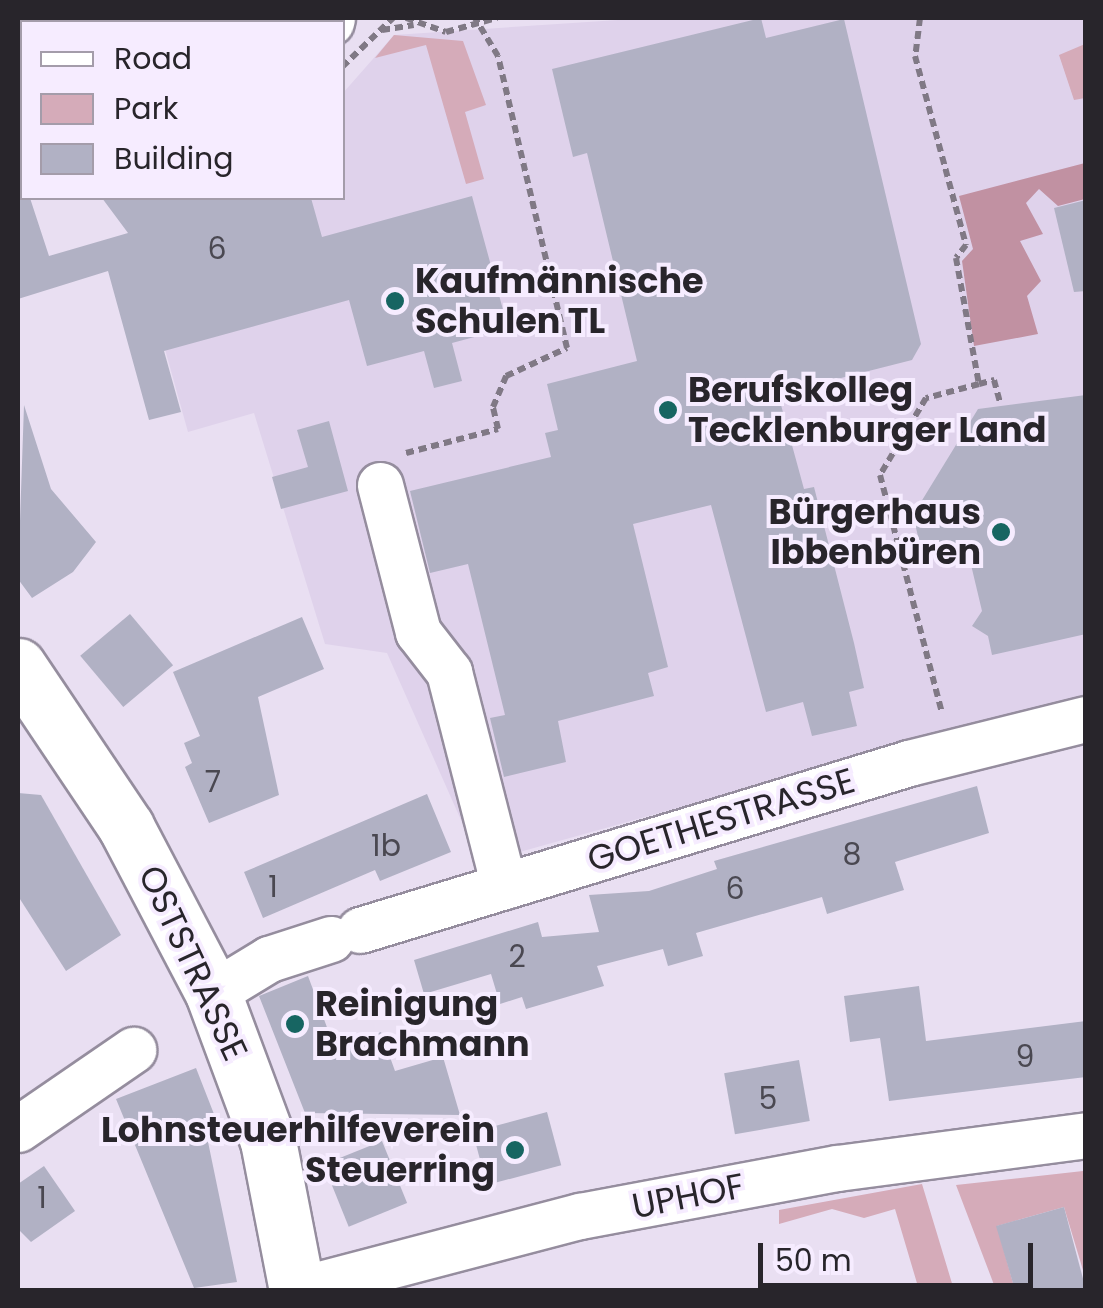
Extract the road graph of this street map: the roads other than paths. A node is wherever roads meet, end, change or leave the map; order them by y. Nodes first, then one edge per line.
1 (380, 485) road end
2 (18, 666) edge
3 (1086, 719) edge
4 (504, 886) junction
5 (213, 993) junction
6 (133, 1050) dead end
7 (18, 1129) edge
8 (1086, 1135) edge
9 (297, 1290) edge

1 - 4 street
2 - 5 main road, OSTSTRASSE
3 - 4 street, GOETHESTRASSE
4 - 5 street, GOETHESTRASSE
5 - 9 main road, OSTSTRASSE
6 - 7 street
8 - 9 street, UPHOF

